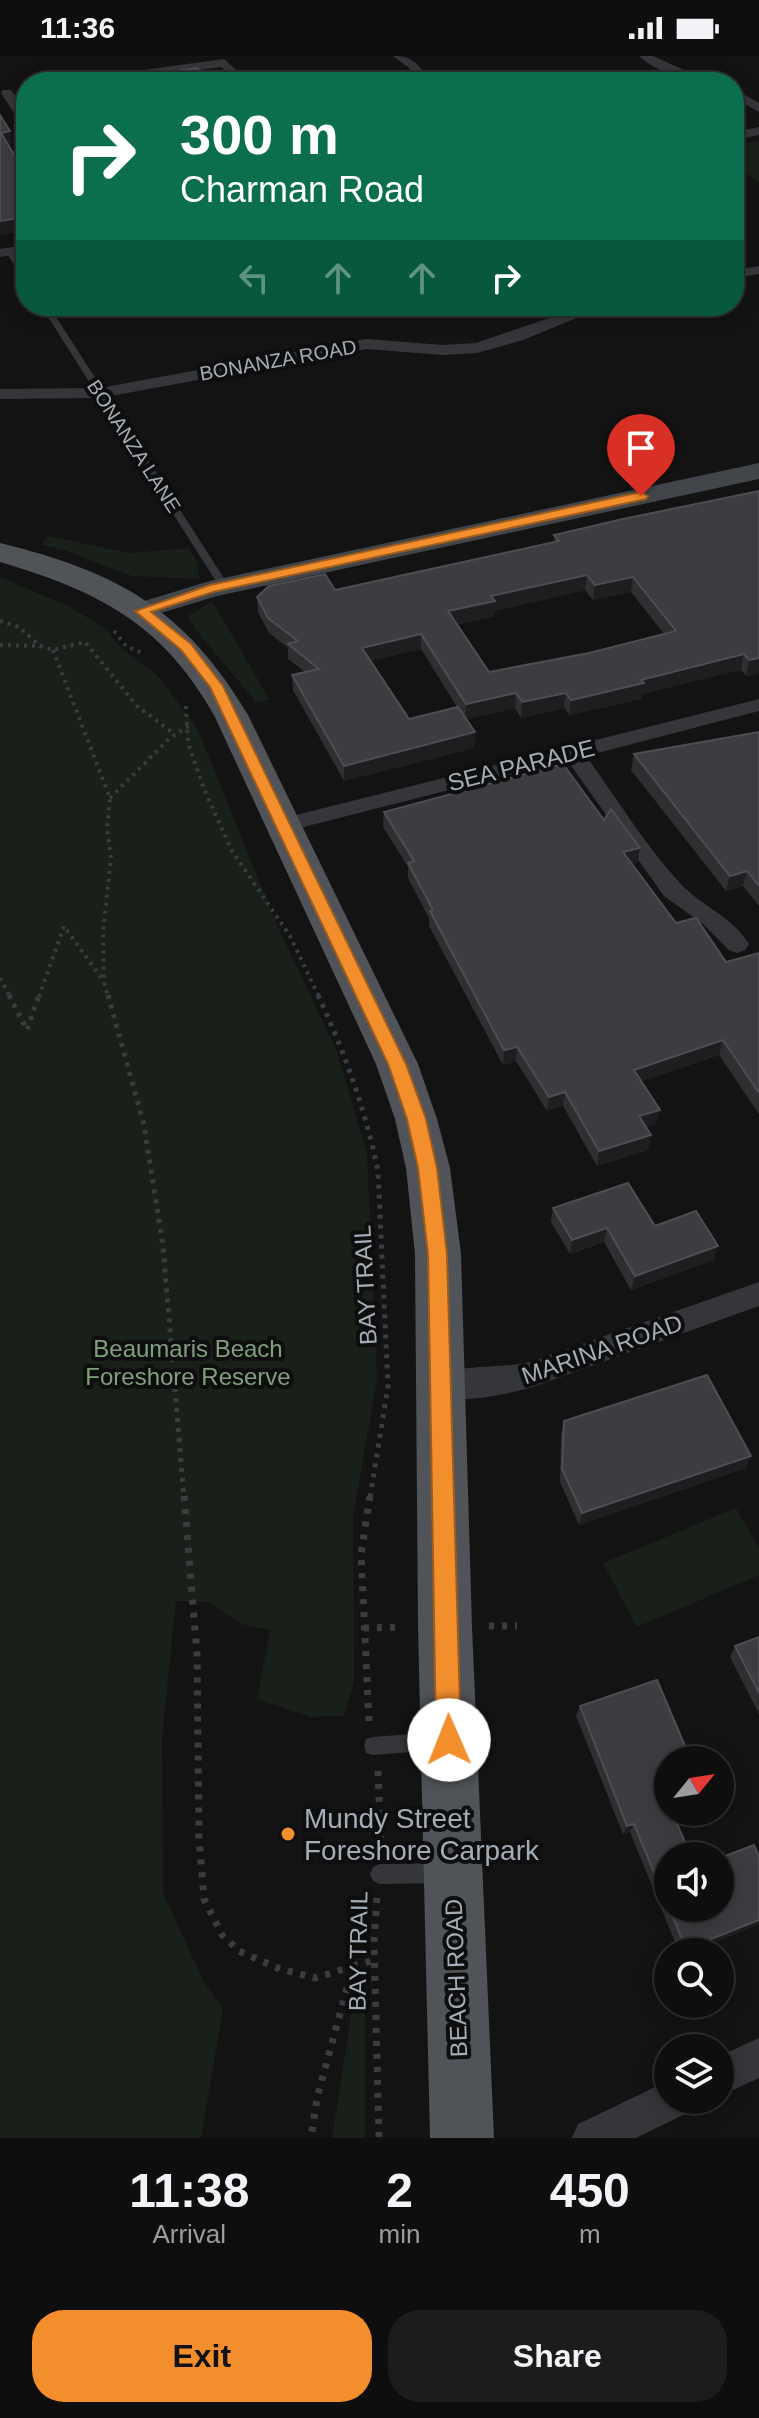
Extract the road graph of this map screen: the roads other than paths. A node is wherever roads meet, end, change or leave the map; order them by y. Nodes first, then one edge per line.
1 (399, 56) edge
2 (645, 56) edge
3 (158, 72) edge
4 (233, 72) edge
5 (418, 72) edge
6 (676, 72) edge
7 (51, 316) edge
8 (572, 316) edge
9 (100, 393) junction
10 (0, 394) edge
11 (759, 471) edge
12 (0, 552) edge
13 (224, 586) junction
14 (141, 611) junction
15 (759, 705) edge
16 (572, 752) junction
17 (284, 825) junction
18 (737, 944) dead end
19 (759, 1294) edge
20 (441, 1385) junction
21 (449, 1740) junction
22 (373, 1746) road end
23 (453, 1873) junction
24 (380, 1874) road end
25 (759, 2058) edge
26 (734, 2070) edge
27 (654, 2108) edge
28 (462, 2138) edge
29 (592, 2138) edge

1 - 5 street
2 - 6 street
3 - 4 street
7 - 9 lane, BONANZA LANE
8 - 9 street, BONANZA ROAD
9 - 10 street, BONANZA ROAD
9 - 13 lane, BONANZA LANE
11 - 13 main road
12 - 14 main road, BEACH ROAD
13 - 14 main road
14 - 17 main road, BEACH ROAD
15 - 16 street, SEA PARADE
16 - 17 street, SEA PARADE
16 - 18 street
17 - 20 main road, BEACH ROAD
19 - 20 street, MARINA ROAD
20 - 21 main road, BEACH ROAD
21 - 22 lane
21 - 23 main road, BEACH ROAD
23 - 24 lane
23 - 28 main road, BEACH ROAD
25 - 26 street
27 - 29 street

